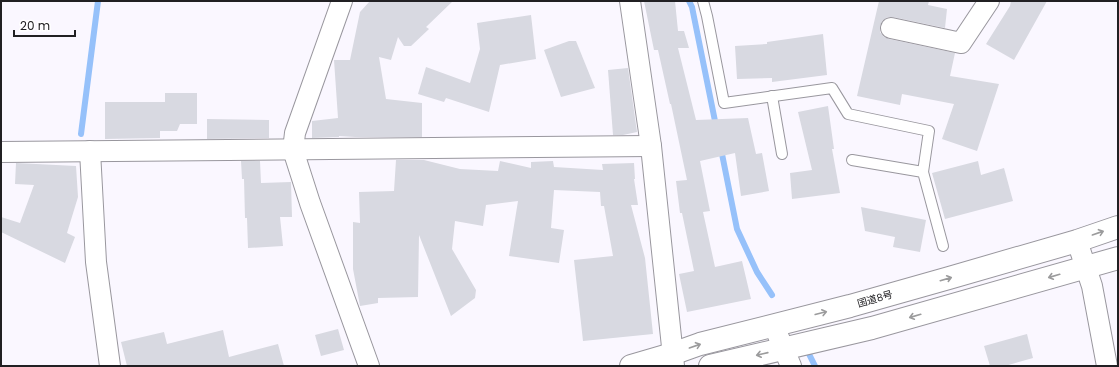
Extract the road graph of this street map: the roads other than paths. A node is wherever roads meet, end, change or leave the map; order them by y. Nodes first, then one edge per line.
1 (342, 1) edge
2 (630, 1) edge
3 (703, 1) edge
4 (989, 1) edge
5 (891, 28) dead end
6 (772, 96) junction
7 (651, 146) junction
8 (293, 150) junction
9 (90, 151) junction
10 (1, 152) edge
11 (782, 154) dead end
12 (852, 160) dead end
13 (923, 172) junction
14 (1118, 227) edge
15 (1077, 241) junction
16 (943, 246) dead end
17 (1118, 258) edge
18 (774, 326) junction
19 (673, 360) edge
20 (110, 366) edge
21 (369, 366) edge
22 (632, 366) edge
23 (710, 366) edge
24 (791, 366) edge
25 (1107, 366) edge

1 - 8 street
2 - 7 street
3 - 6 lane
4 - 5 street
6 - 11 lane
6 - 13 lane
7 - 8 street
7 - 19 street
8 - 9 street
8 - 21 street
9 - 10 street
9 - 20 street
12 - 13 lane
13 - 16 lane
15 -> 14 highway, 国道8号
18 -> 15 highway, 国道8号
15 - 25 street
17 -> 23 highway
19 -> 18 highway, 国道8号
18 - 24 street
19 - 22 highway, 国道8号

